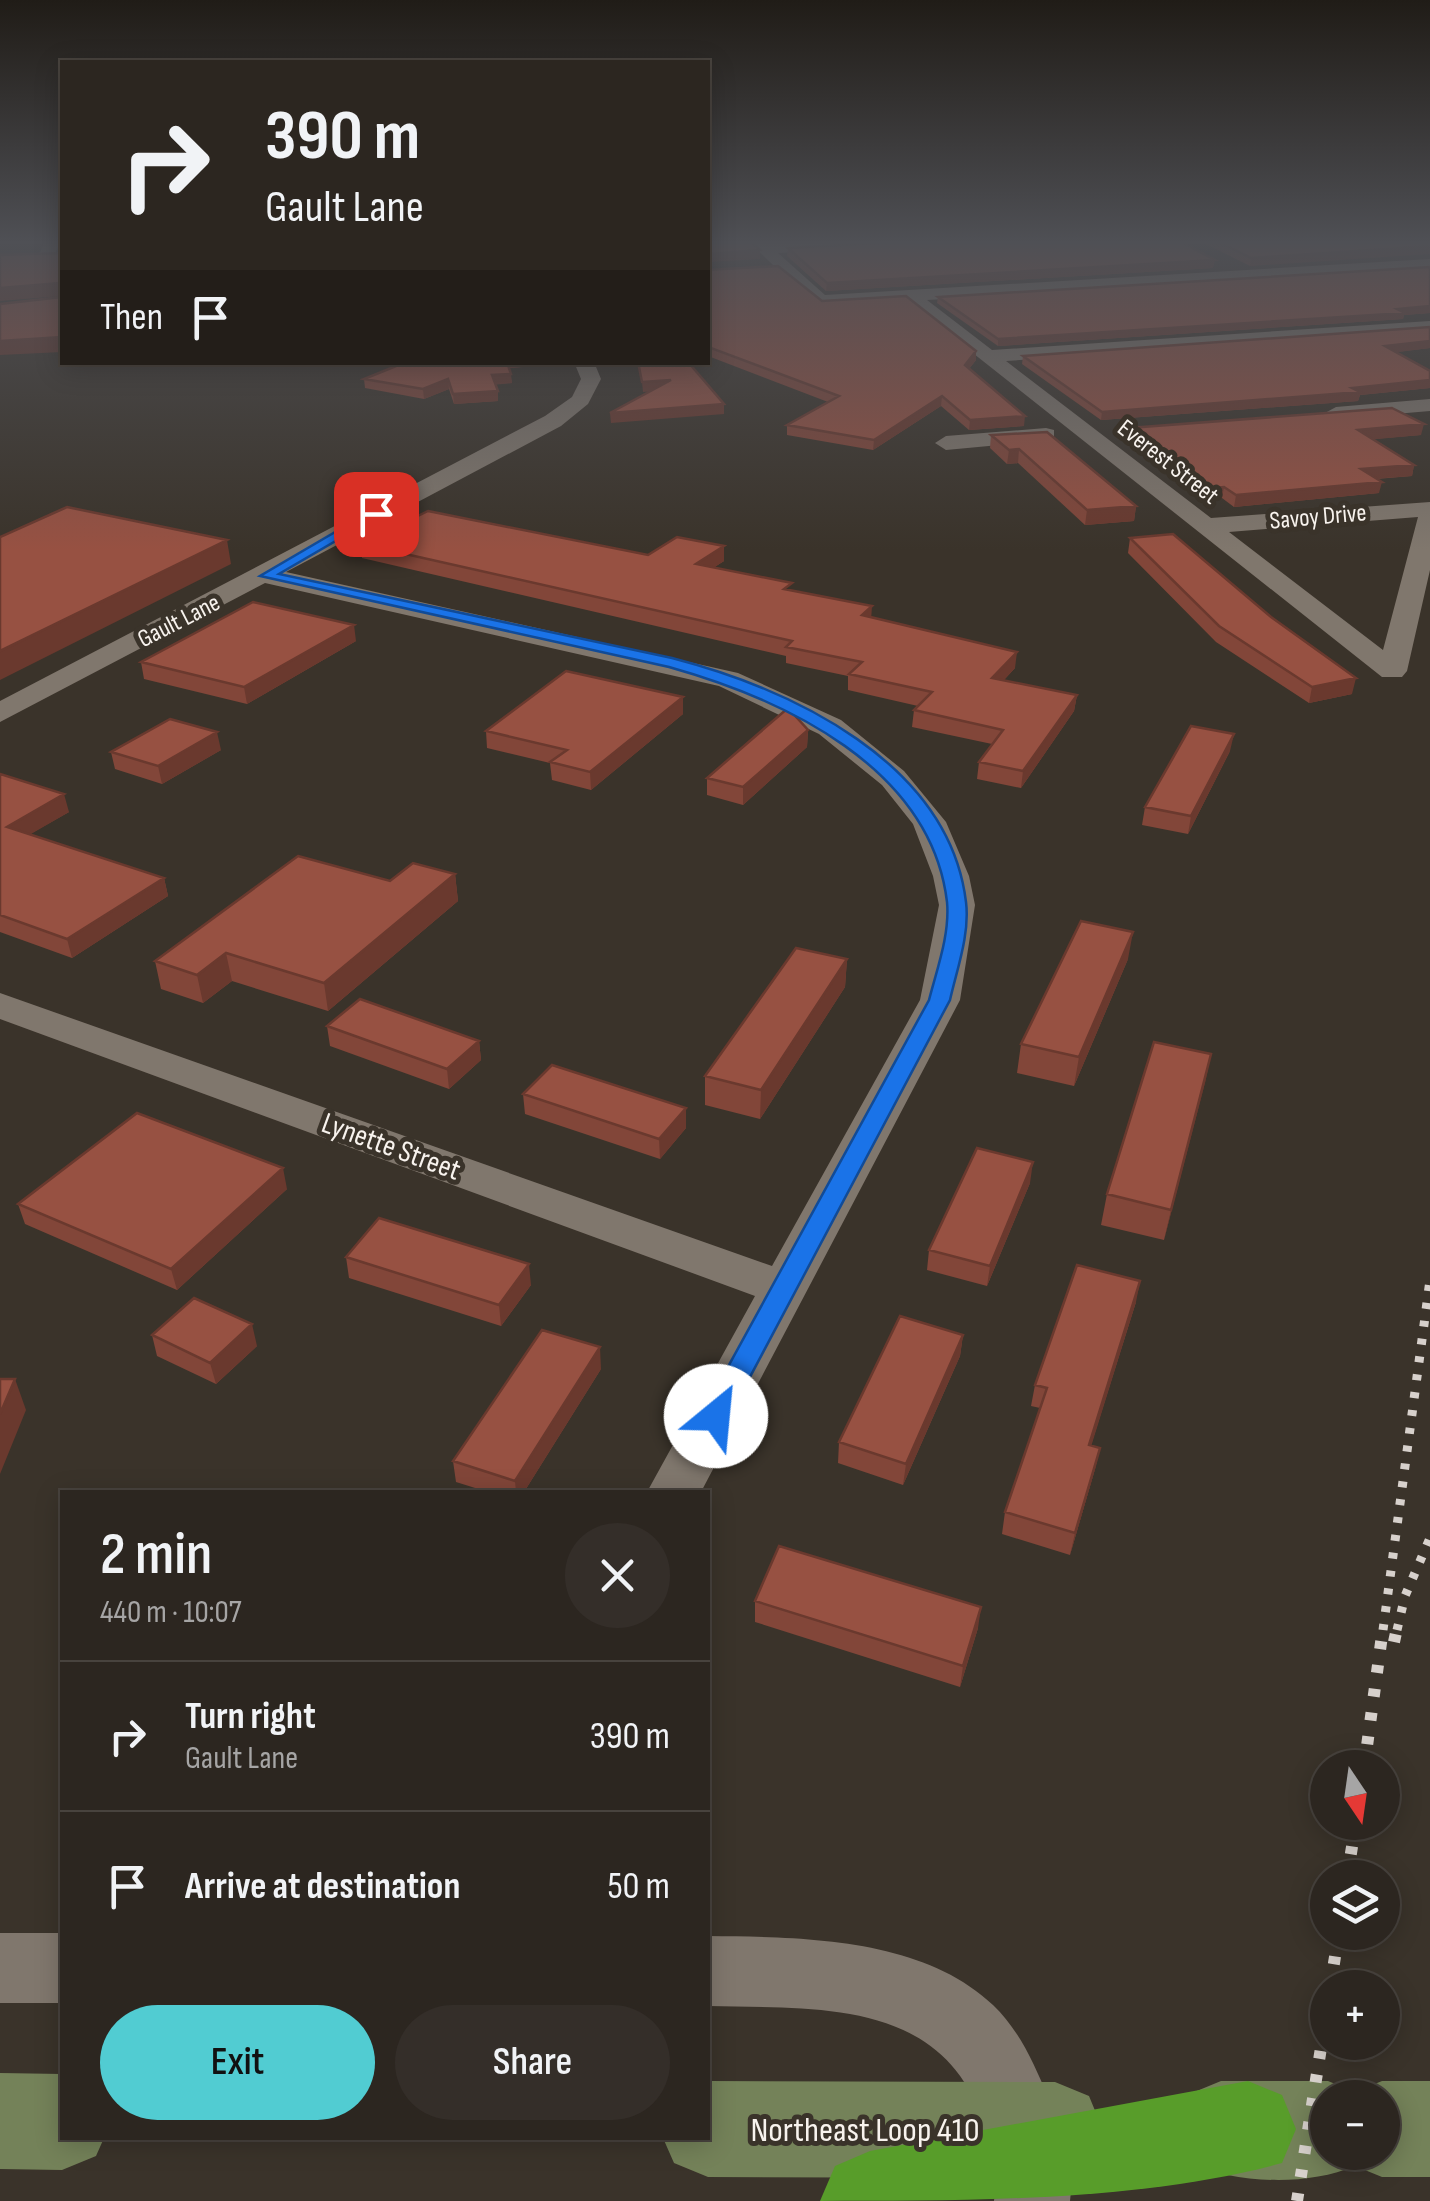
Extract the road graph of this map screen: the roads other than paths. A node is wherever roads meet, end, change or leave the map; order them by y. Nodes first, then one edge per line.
1 (974, 345) edge
2 (1160, 345) edge
3 (988, 356) junction
4 (585, 365) edge
5 (1430, 406) edge
6 (1312, 415) edge
7 (1124, 430) dead end
8 (1086, 432) junction
9 (946, 442) dead end
10 (1430, 508) edge
11 (1430, 518) edge
12 (1206, 526) junction
13 (267, 576) junction
14 (0, 713) edge
15 (0, 1005) edge
16 (782, 1288) junction
17 (675, 1490) edge
18 (0, 1968) edge
19 (60, 1968) edge
20 (710, 1971) edge
21 (0, 2121) edge
22 (60, 2122) edge
23 (710, 2129) edge
24 (1288, 2129) edge
25 (1400, 2129) edge
26 (1430, 2129) edge
27 (864, 2166) edge
28 (1032, 2201) edge

1 - 3 street, Everest Street
2 - 3 street
3 - 8 street, Everest Street
4 - 13 street, Gault Lane
5 - 6 street
7 - 8 street
8 - 9 street
8 - 12 street, Everest Street
10 - 12 street, Savoy Drive
11 - 12 street, Everest Street
13 - 14 street, Gault Lane
13 - 16 street
15 - 16 street, Lynette Street
16 - 17 street
18 - 19 street
20 - 28 street, Northeast Loop 410
21 - 22 main road
23 - 27 main road, Northeast Loop 410
24 - 27 highway
25 - 26 main road

